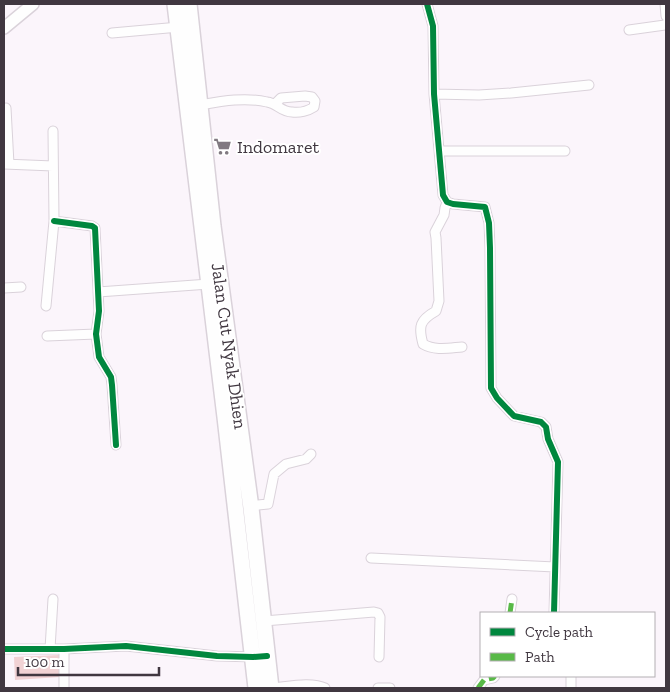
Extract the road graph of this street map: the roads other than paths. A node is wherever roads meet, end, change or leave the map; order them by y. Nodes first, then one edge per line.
1 (33, 4) edge
2 (175, 4) edge
3 (189, 4) edge
4 (427, 4) edge
5 (665, 4) edge
6 (666, 16) edge
7 (666, 24) edge
8 (178, 27) junction
9 (4, 28) edge
10 (629, 30) dead end
11 (112, 33) dead end
12 (589, 85) dead end
13 (434, 94) junction
14 (275, 104) dead end
15 (200, 105) junction
16 (6, 108) dead end
17 (53, 131) dead end
18 (439, 151) junction
19 (565, 151) dead end
20 (6, 164) edge
21 (53, 166) junction
22 (447, 202) junction
23 (54, 221) junction
24 (209, 284) junction
25 (21, 287) dead end
26 (4, 288) edge
27 (98, 292) junction
28 (46, 306) dead end
29 (96, 334) junction
30 (47, 336) dead end
31 (462, 346) dead end
32 (116, 445) dead end
33 (311, 454) dead end
34 (251, 508) junction
35 (371, 558) dead end
36 (555, 567) junction
37 (512, 599) dead end
38 (53, 600) dead end
39 (510, 612) edge
40 (554, 612) edge
41 (264, 621) junction
42 (4, 649) edge
43 (50, 649) junction
44 (64, 649) junction
45 (260, 657) junction
46 (379, 657) dead end
47 (494, 677) edge
48 (64, 688) edge
49 (256, 688) edge
50 (271, 688) edge
51 (325, 688) edge
52 (378, 688) edge
53 (390, 688) edge
54 (478, 688) edge

1 - 9 main road
2 - 8 highway, Jalan Cut Nyak Dhien
3 - 15 highway, Jalan Cut Nyak Dhien
4 - 13 street
5 - 6 street
7 - 10 street
8 - 11 street
8 - 24 highway, Jalan Cut Nyak Dhien
12 - 13 street
13 - 18 street
14 - 15 street
15 - 34 highway, Jalan Cut Nyak Dhien
16 - 20 street
17 - 21 street
18 - 19 street
18 - 22 street
20 - 21 street
21 - 23 street
22 - 31 street
22 - 36 street
23 - 27 street
23 - 28 street
24 - 27 street
24 - 45 highway, Jalan Cut Nyak Dhien
25 - 26 street
27 - 29 street
29 - 30 street
29 - 32 street
33 - 34 street
34 - 41 highway, Jalan Cut Nyak Dhien
35 - 36 street
36 - 40 street
37 - 39 street
38 - 43 street
41 - 45 highway, Jalan Cut Nyak Dhien
41 - 46 street
42 - 43 street
43 - 44 street
44 - 45 street
44 - 48 street
45 - 49 highway, Jalan Cut Nyak Dhien
45 - 50 highway, Jalan Cut Nyak Dhien
47 - 54 street
50 - 51 street
52 - 53 street

